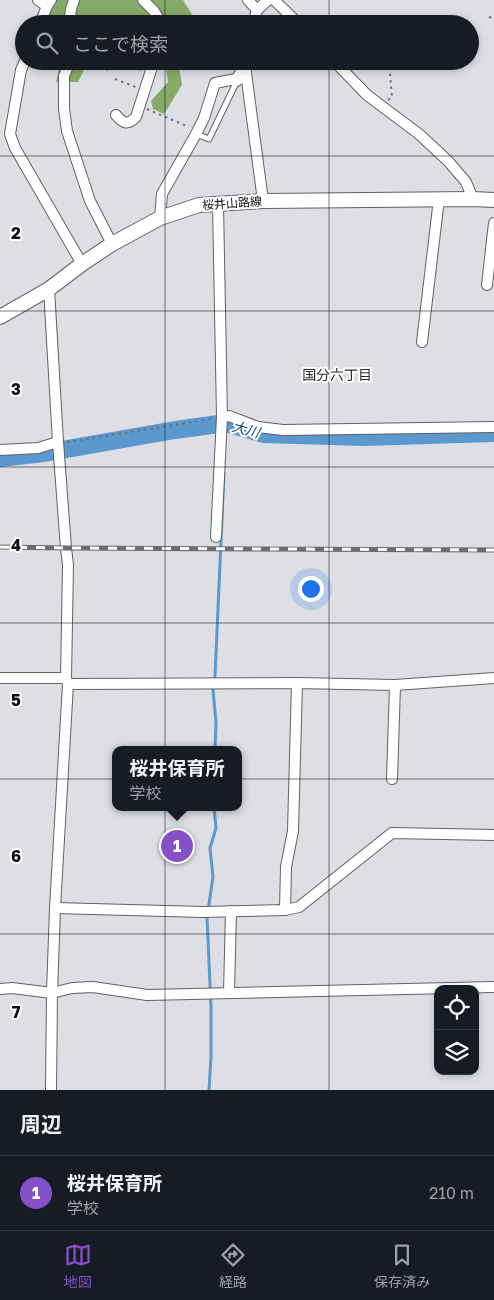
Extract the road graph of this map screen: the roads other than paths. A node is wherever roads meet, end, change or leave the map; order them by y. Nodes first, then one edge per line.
1 (74, 0) edge
2 (143, 0) edge
3 (248, 0) edge
4 (268, 0) edge
5 (274, 0) edge
6 (45, 2) edge
7 (257, 10) junction
8 (42, 15) edge
9 (70, 15) edge
10 (156, 15) edge
11 (256, 15) edge
12 (290, 15) edge
13 (22, 70) edge
14 (66, 70) edge
15 (151, 70) edge
16 (242, 70) edge
17 (245, 70) edge
18 (343, 70) edge
19 (246, 78) junction
20 (116, 115) dead end
21 (197, 133) junction
22 (439, 199) junction
23 (473, 199) junction
24 (494, 200) edge
25 (263, 201) junction
26 (218, 204) junction
27 (160, 218) junction
28 (494, 223) edge
29 (112, 244) junction
30 (82, 264) junction
31 (487, 285) dead end
32 (49, 289) junction
33 (0, 317) edge
34 (422, 342) dead end
35 (222, 417) junction
36 (494, 427) edge
37 (58, 442) junction
38 (0, 450) edge
39 (216, 537) dead end
40 (0, 678) edge
41 (494, 678) edge
42 (67, 681) junction
43 (297, 683) junction
44 (395, 685) junction
45 (392, 778) dead end
46 (494, 834) edge
47 (55, 908) junction
48 (285, 910) junction
49 (231, 911) junction
50 (494, 986) edge
51 (0, 989) edge
52 (52, 992) junction
53 (228, 993) junction
54 (51, 1090) edge

1 - 9 street
2 - 10 street
3 - 7 street
4 - 7 street
5 - 12 street
6 - 8 street
7 - 11 street
13 - 30 street
14 - 29 street
15 - 20 street
16 - 21 street
17 - 19 street
18 - 23 street
19 - 21 lane
19 - 25 street
21 - 27 street
22 - 23 main road, 桜井山路線
22 - 25 main road, 桜井山路線
22 - 34 street
23 - 24 main road, 桜井山路線
25 - 26 main road, 桜井山路線
26 - 27 main road, 桜井山路線
26 - 35 street
27 - 29 main road, 桜井山路線
28 - 31 street
29 - 30 main road, 桜井山路線
30 - 32 main road, 桜井山路線
32 - 33 main road, 桜井山路線
32 - 37 street
35 - 36 street
35 - 39 street
37 - 38 street
37 - 42 street
40 - 42 street
41 - 44 street
42 - 43 street
42 - 47 street
43 - 44 street
43 - 48 street
44 - 45 street
46 - 48 street
47 - 49 street
47 - 52 street
48 - 49 street
49 - 53 street
50 - 53 street
51 - 52 street
52 - 53 street
52 - 54 street

